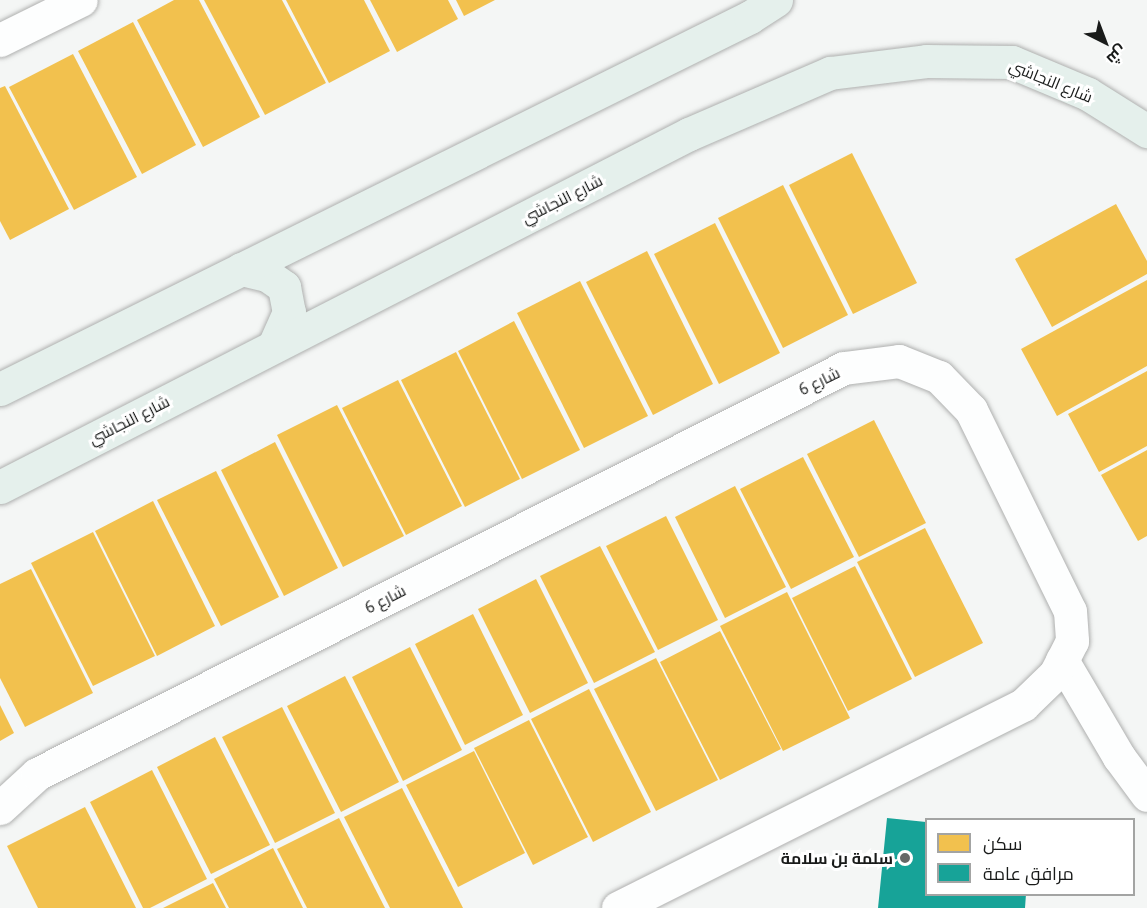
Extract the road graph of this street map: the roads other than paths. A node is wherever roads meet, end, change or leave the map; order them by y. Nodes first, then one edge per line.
1 (81, 0) edge
2 (776, 0) edge
3 (0, 40) edge
4 (1147, 130) edge
5 (241, 269) junction
6 (274, 346) junction
7 (0, 389) edge
8 (0, 487) edge
9 (1062, 660) junction
10 (1147, 795) edge
11 (0, 808) edge
12 (618, 908) edge

1 - 3 street
2 - 5 main road
4 - 6 main road, شارع النجاشي
5 - 6 main road
5 - 7 main road
6 - 8 main road, شارع النجاشي
9 - 10 street
9 - 11 street, شارع 6
9 - 12 street, شارع 6

